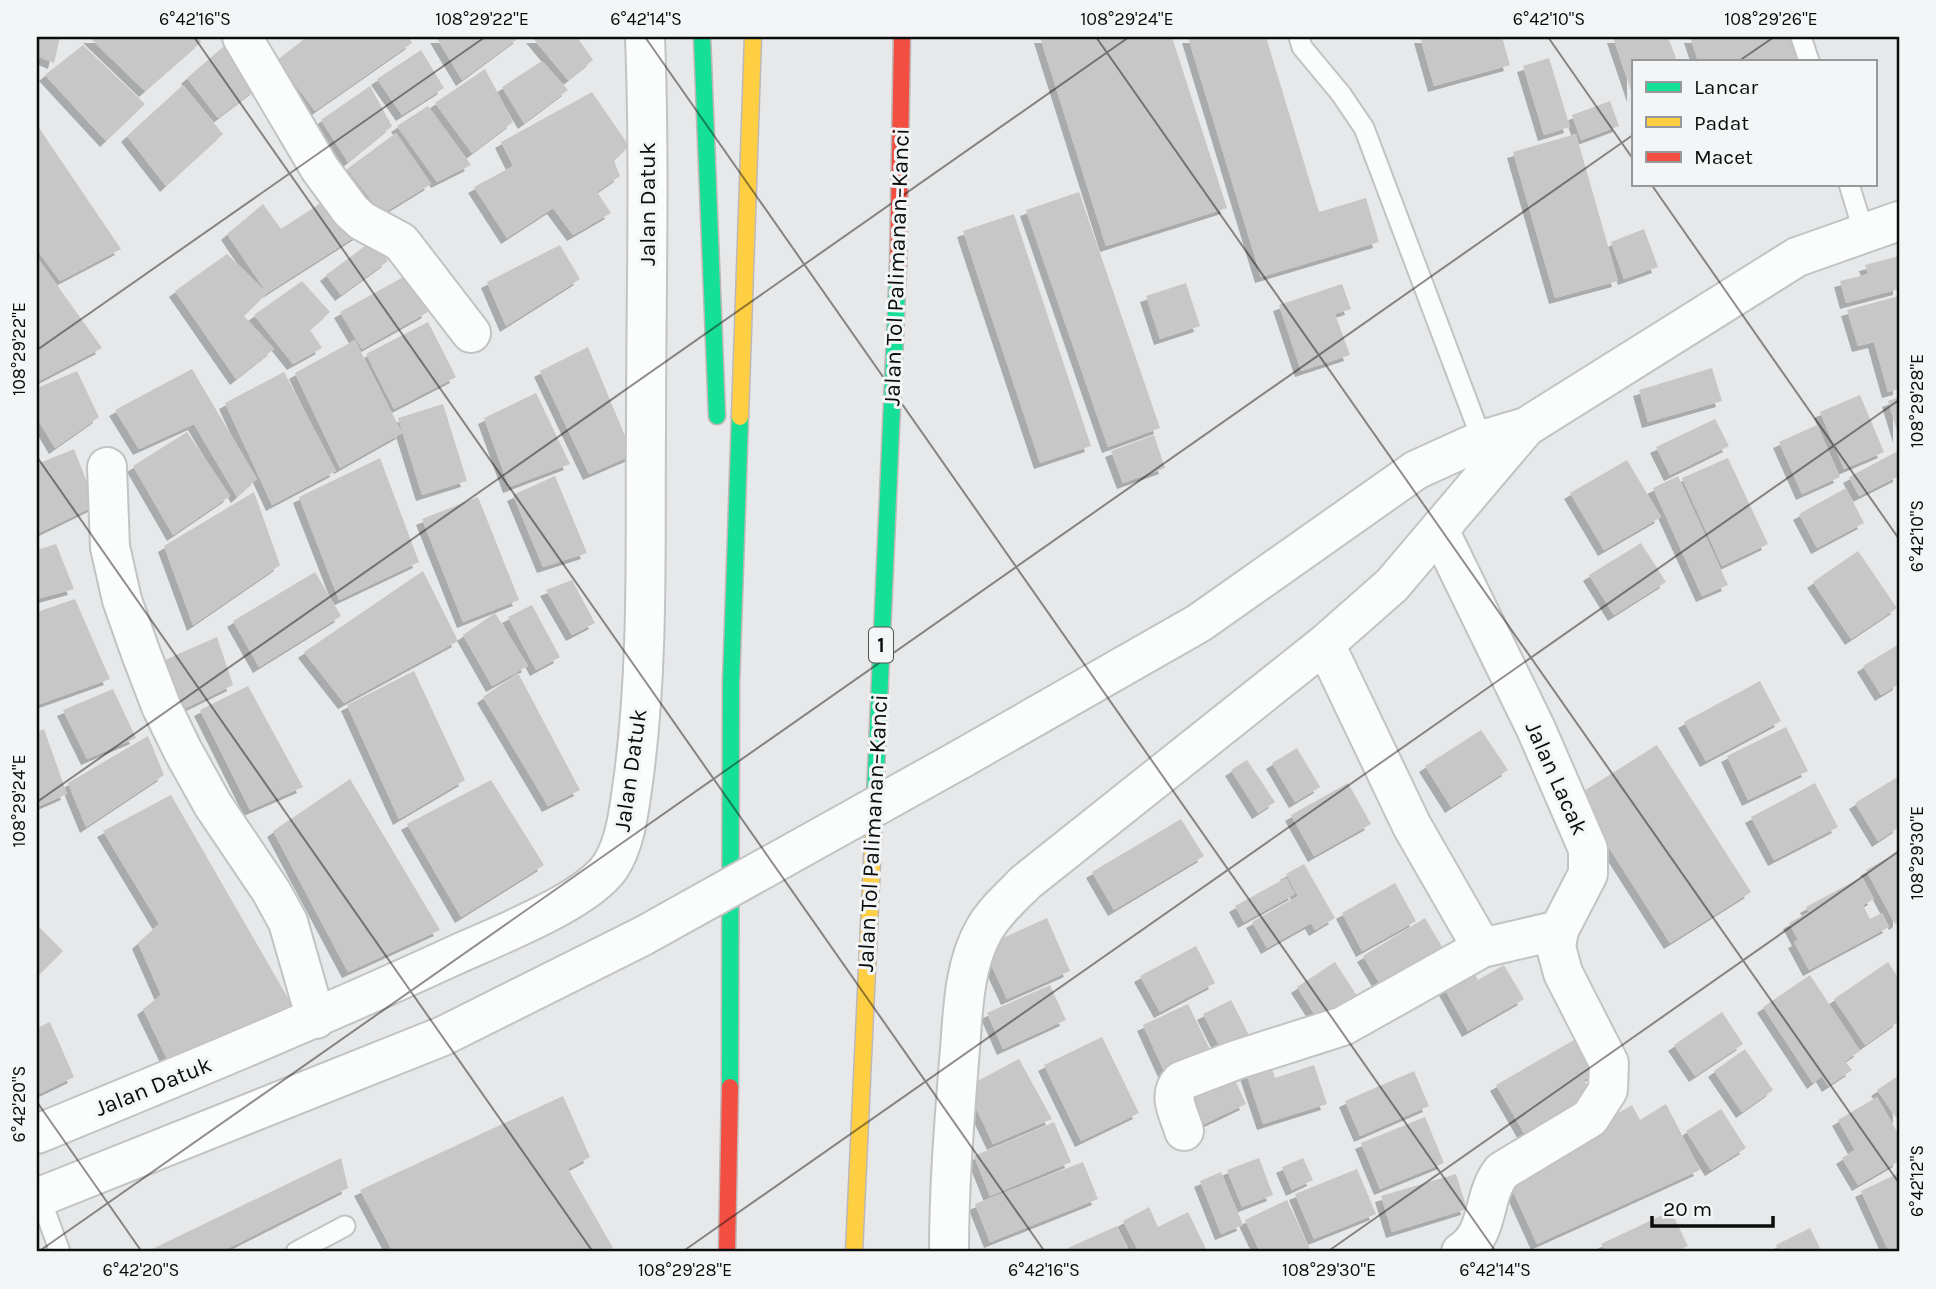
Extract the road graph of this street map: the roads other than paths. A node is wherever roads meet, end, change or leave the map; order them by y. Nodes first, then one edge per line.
1 (242, 37) edge
2 (645, 37) edge
3 (702, 37) edge
4 (753, 37) edge
5 (902, 37) edge
6 (1299, 37) edge
7 (1801, 37) edge
8 (1809, 60) edge
9 (1851, 186) edge
10 (1882, 227) edge
11 (471, 333) dead end
12 (1526, 427) junction
13 (718, 435) dead end
14 (1482, 440) junction
15 (107, 467) dead end
16 (721, 490) dead end
17 (1439, 530) junction
18 (1325, 644) junction
19 (731, 684) junction
20 (1559, 930) junction
21 (1482, 948) junction
22 (316, 1019) junction
23 (1184, 1130) dead end
24 (37, 1134) edge
25 (38, 1197) edge
26 (345, 1226) dead end
27 (60, 1252) edge
28 (296, 1252) edge
29 (727, 1252) edge
30 (854, 1252) edge
31 (948, 1252) edge
32 (1461, 1252) edge

1 - 11 street
2 - 22 street, Jalan Datuk
3 - 13 highway
4 - 19 highway
5 - 30 highway, Jalan Tol Palimanan–Kanci / 1
6 - 14 lane
7 - 8 lane
9 - 10 lane
10 - 12 street
12 - 14 street
12 - 17 street
14 - 25 street, bridge
15 - 22 street
16 - 19 highway
17 - 18 street
17 - 20 street, Jalan Lacak
18 - 21 street
18 - 31 street
19 - 29 highway
20 - 21 street
20 - 32 street
21 - 23 street
22 - 24 street, Jalan Datuk
25 - 27 lane
26 - 28 lane

